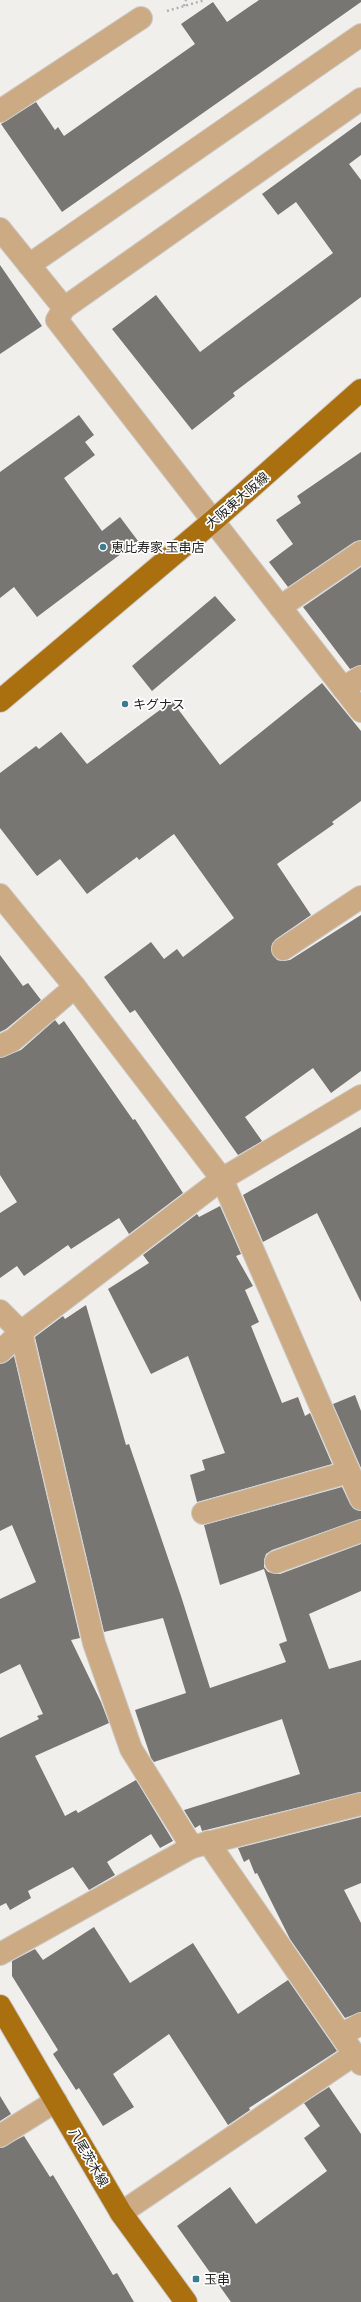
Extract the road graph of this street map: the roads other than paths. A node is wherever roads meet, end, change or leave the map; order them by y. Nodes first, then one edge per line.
1 (141, 18) road end
2 (361, 35) edge
3 (361, 99) edge
4 (0, 111) edge
5 (0, 229) edge
6 (29, 265) junction
7 (64, 308) junction
8 (360, 393) edge
9 (213, 521) junction
10 (361, 552) edge
11 (280, 607) junction
12 (361, 676) edge
13 (343, 688) junction
14 (0, 700) edge
15 (361, 711) edge
16 (0, 895) edge
17 (361, 897) edge
18 (283, 949) dead end
19 (75, 987) junction
20 (0, 1046) edge
21 (361, 1096) edge
22 (222, 1178) junction
23 (0, 1310) edge
24 (21, 1332) junction
25 (0, 1352) edge
26 (349, 1472) junction
27 (361, 1499) edge
28 (203, 1513) dead end
29 (361, 1531) edge
30 (276, 1562) dead end
31 (361, 1804) edge
32 (200, 1844) junction
33 (0, 1954) edge
34 (0, 2006) edge
35 (361, 2024) edge
36 (342, 2034) junction
37 (358, 2059) edge
38 (56, 2101) junction
39 (0, 2136) edge
40 (121, 2213) junction
41 (186, 2302) edge

1 - 4 street
2 - 6 street
3 - 7 street
5 - 6 street
6 - 7 street
7 - 9 street
8 - 9 main road, 大阪東大阪線
9 - 11 street
9 - 14 main road, 大阪東大阪線
10 - 11 street
11 - 13 street
12 - 13 street
13 - 15 street
16 - 19 street
17 - 18 street
19 - 20 street
19 - 22 street
21 - 22 street
22 - 24 street
22 - 26 street
23 - 24 street
24 - 25 street
24 - 32 street
26 - 27 street
26 - 28 street
29 - 30 street
31 - 32 street
32 - 33 street
32 - 36 street
34 - 38 main road, 八尾茨木線
35 - 36 street
36 - 37 street
37 - 40 street
38 - 39 street
38 - 40 main road, 八尾茨木線
40 - 41 main road, 八尾茨木線

